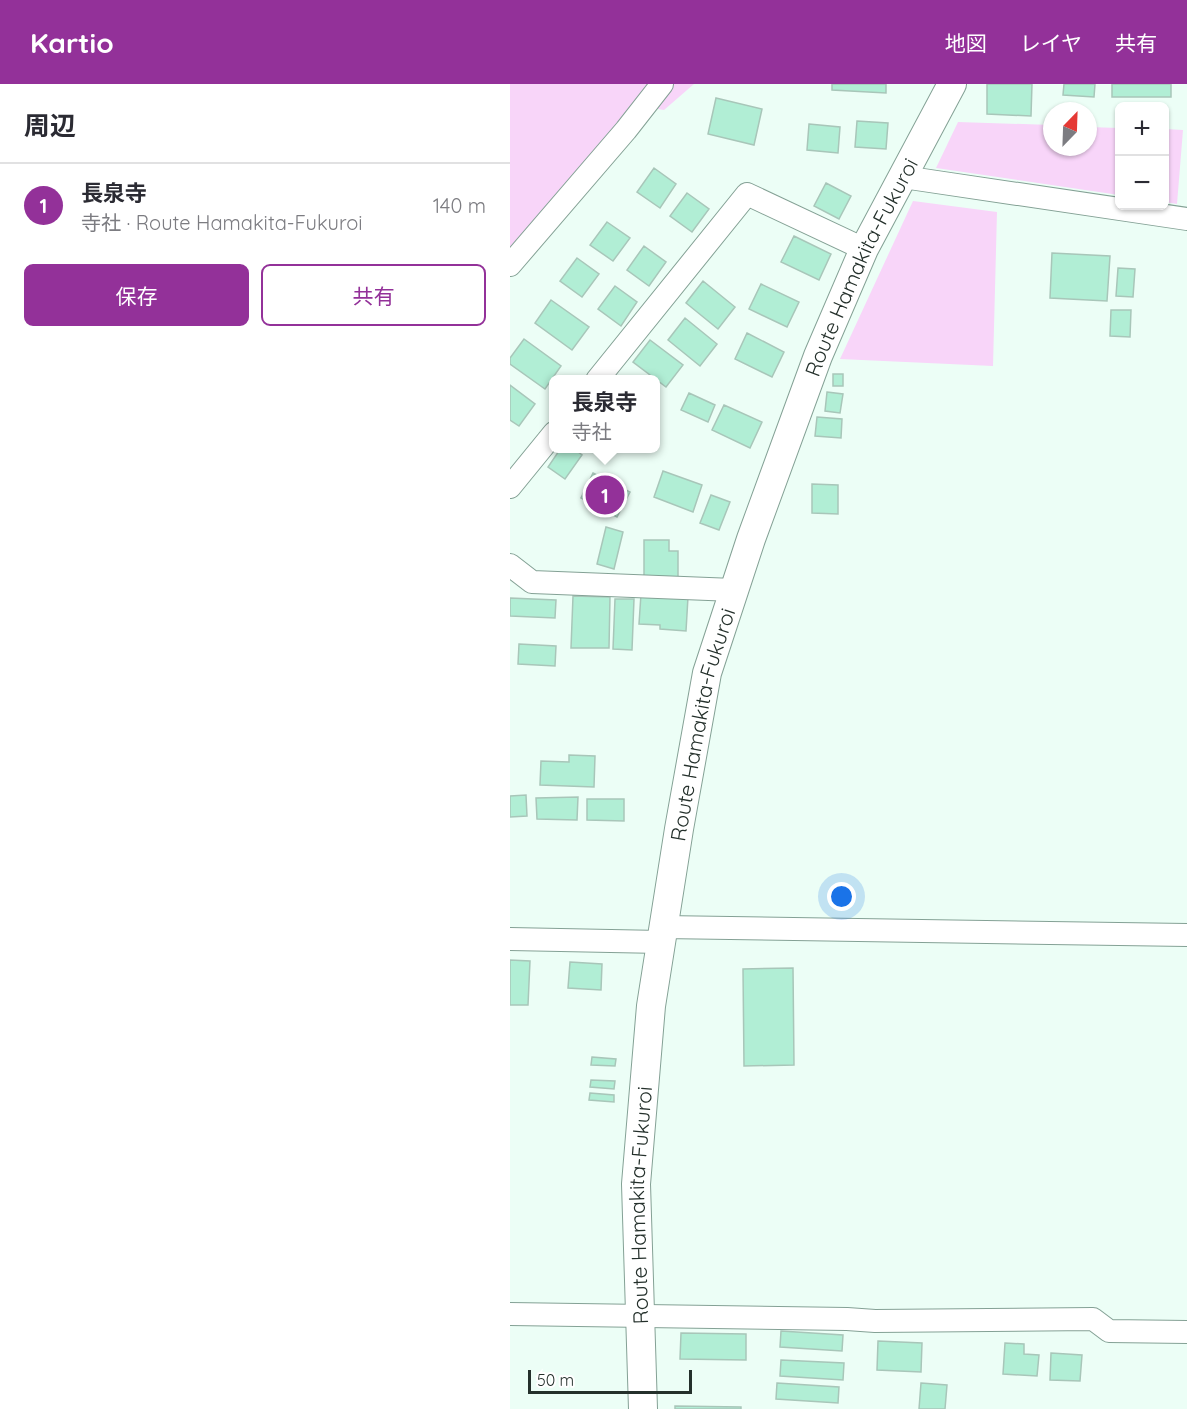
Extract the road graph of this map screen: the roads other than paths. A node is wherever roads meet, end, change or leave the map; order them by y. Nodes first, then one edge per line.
1 (662, 84) edge
2 (952, 84) edge
3 (903, 177) junction
4 (1187, 219) edge
5 (864, 249) junction
6 (512, 264) edge
7 (601, 375) edge
8 (549, 439) edge
9 (510, 487) edge
10 (510, 565) edge
11 (734, 591) junction
12 (662, 934) junction
13 (1187, 935) edge
14 (510, 939) edge
15 (510, 1314) edge
16 (639, 1314) junction
17 (1187, 1332) edge
18 (643, 1409) edge

1 - 6 street
2 - 3 main road, Route Hamakita-Fukuroi
3 - 4 street
3 - 5 main road, Route Hamakita-Fukuroi
5 - 7 street
5 - 11 main road, Route Hamakita-Fukuroi
8 - 9 street
10 - 11 street
11 - 12 main road, Route Hamakita-Fukuroi
12 - 13 street
12 - 14 street
12 - 16 main road, Route Hamakita-Fukuroi
15 - 16 street
16 - 17 street
16 - 18 main road, Route Hamakita-Fukuroi

